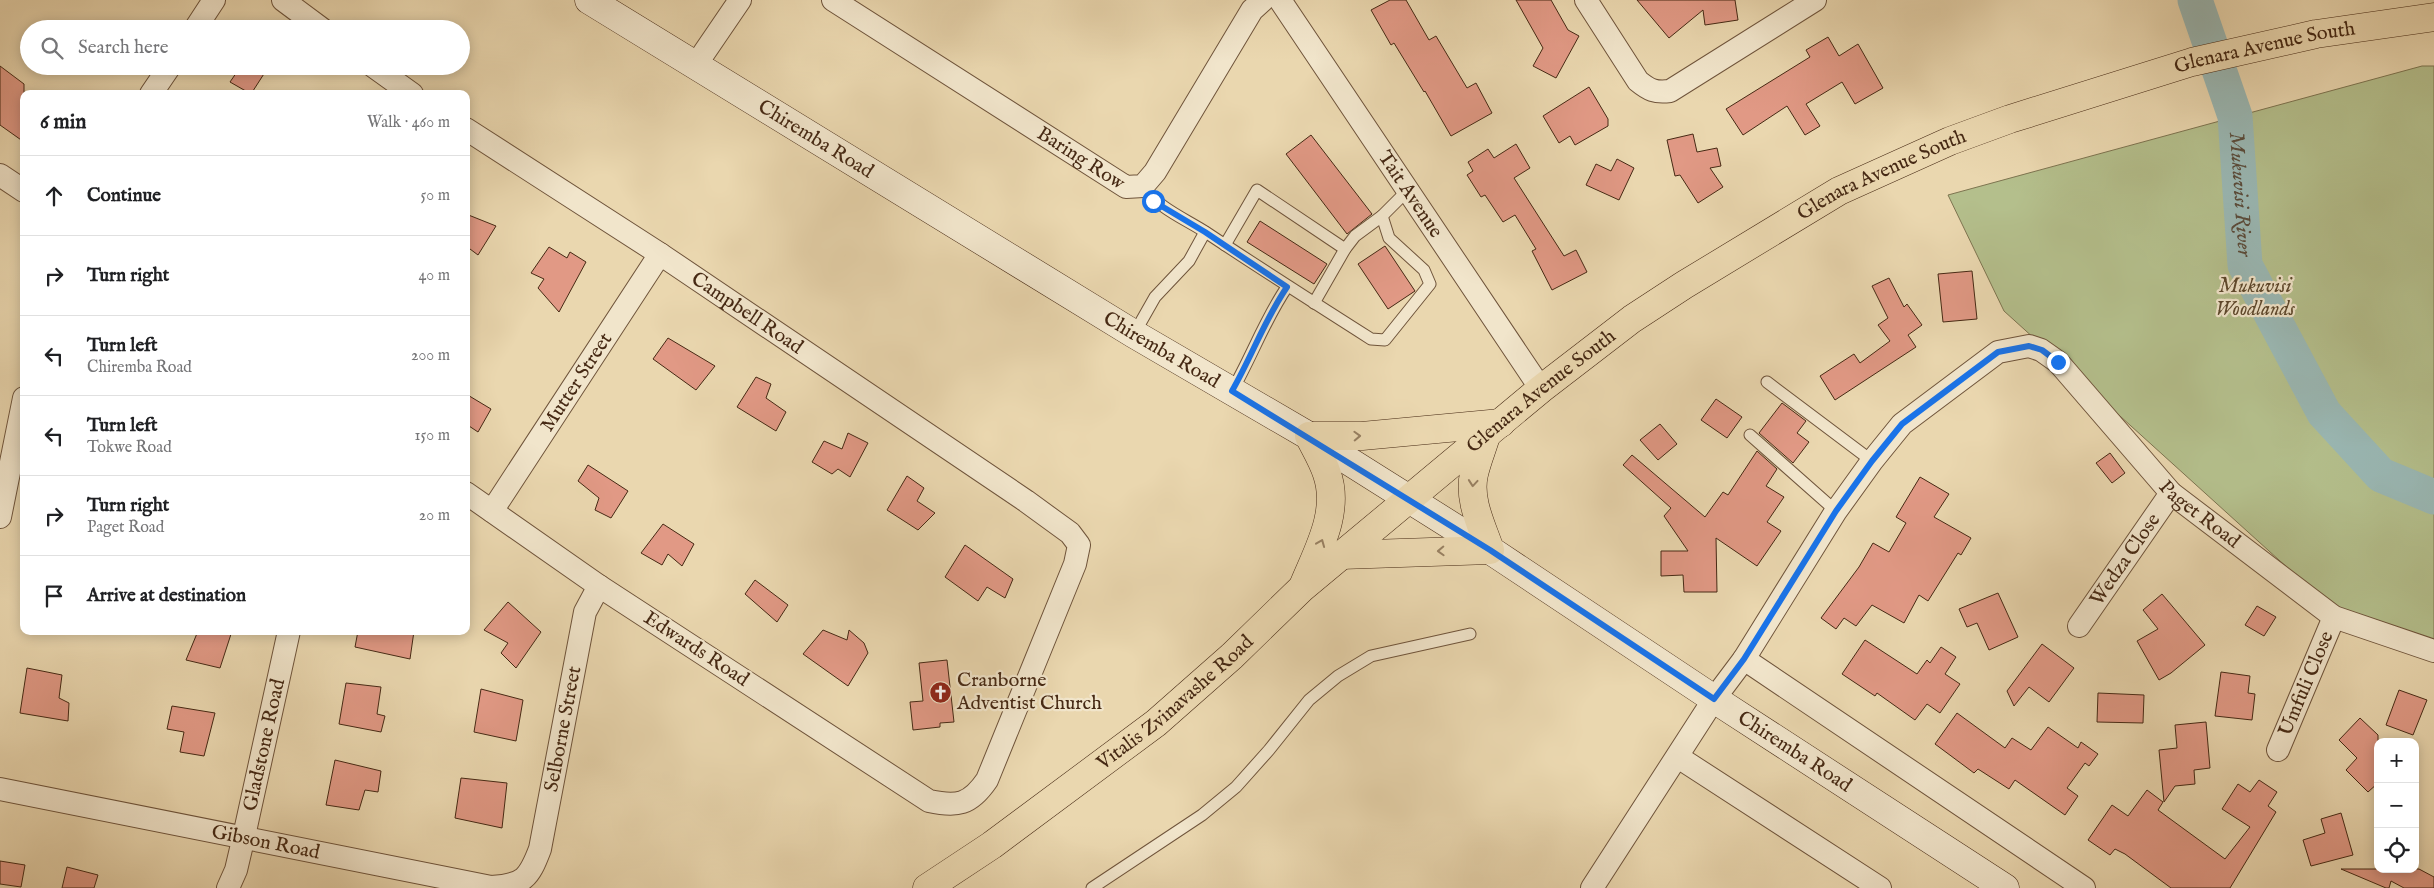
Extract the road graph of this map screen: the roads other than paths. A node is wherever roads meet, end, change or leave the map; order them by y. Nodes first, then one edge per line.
1 (214, 0) edge
2 (283, 0) edge
3 (589, 0) edge
4 (740, 0) edge
5 (833, 0) edge
6 (1263, 0) edge
7 (1280, 0) edge
8 (1586, 0) edge
9 (1815, 0) edge
10 (2434, 17) edge
11 (201, 20) edge
12 (310, 20) edge
13 (696, 66) junction
14 (164, 75) edge
15 (386, 75) edge
16 (154, 90) edge
17 (406, 90) edge
18 (470, 132) edge
19 (0, 175) edge
20 (1143, 186) junction
21 (20, 188) edge
22 (1408, 190) junction
23 (1382, 216) junction
24 (1205, 232) junction
25 (1225, 246) junction
26 (1345, 249) junction
27 (660, 254) junction
28 (1287, 287) junction
29 (1314, 303) junction
30 (1134, 334) junction
31 (1767, 382) dead end
32 (1541, 389) junction
33 (1232, 391) junction
34 (20, 418) edge
35 (1494, 430) junction
36 (1750, 435) dead end
37 (1309, 436) junction
38 (1872, 461) junction
39 (2170, 493) junction
40 (470, 496) edge
41 (1409, 500) junction
42 (492, 511) junction
43 (1836, 511) junction
44 (0, 517) edge
45 (1490, 550) junction
46 (1341, 556) junction
47 (599, 586) junction
48 (1302, 588) junction
49 (2334, 617) junction
50 (2079, 626) dead end
51 (1470, 634) dead end
52 (288, 635) edge
53 (2434, 651) edge
54 (1744, 659) junction
55 (1714, 699) junction
56 (2278, 750) dead end
57 (1678, 757) junction
58 (0, 789) edge
59 (929, 801) joint
60 (244, 836) junction
61 (530, 874) joint
62 (228, 888) edge
63 (928, 888) edge
64 (1092, 888) edge
65 (1592, 888) edge
66 (1880, 888) edge
67 (2005, 888) edge
68 (2084, 888) edge

1 - 11 street
2 - 12 street
3 - 13 main road, Chiremba Road
4 - 13 street
5 - 20 street, Baring Row
6 - 20 street, Baring Row
7 - 22 street, Tait Avenue
8 - 9 street
10 - 32 main road, Glenara Avenue South
13 - 30 main road, Chiremba Road
14 - 16 street
15 - 17 street
18 - 27 street, Campbell Road
19 - 21 street
20 - 24 lane
22 - 23 lane
22 - 32 street, Tait Avenue
23 - 26 lane
23 - 29 lane
24 - 25 lane
24 - 30 lane
25 - 26 lane
25 - 28 lane
26 - 29 lane
27 - 42 street, Mutter Street
27 - 59 street, Campbell Road
28 - 29 lane
28 - 33 lane
30 - 33 main road, Chiremba Road
31 - 38 lane
32 - 35 main road, Glenara Avenue South
33 - 37 main road, Chiremba Road
34 - 44 street
37 -> 35 main road
35 - 41 main road, Glenara Avenue South
35 -> 45 main road
36 - 43 lane
37 - 41 main road, Chiremba Road
48 -> 37 main road
38 - 39 street, Paget Road
38 - 43 street
39 - 49 street, Paget Road
39 - 50 street, Wedza Close
40 - 42 street, Edwards Road
41 - 45 main road, Chiremba Road
41 - 46 main road, Vitalis Zvinavashe Road
42 - 47 street, Edwards Road
43 - 54 street
45 -> 46 main road
45 - 55 main road, Chiremba Road
46 - 48 main road, Vitalis Zvinavashe Road
47 - 59 street, Edwards Road
47 - 61 street, Selborne Street
48 - 63 main road, Vitalis Zvinavashe Road
49 - 53 street, Paget Road
49 - 56 street, Umfuli Close
51 - 64 lane
52 - 60 street, Gladstone Road
54 - 55 street
54 - 68 street
55 - 57 street
55 - 67 main road, Chiremba Road
57 - 65 street
57 - 66 street
58 - 60 street, Gibson Road
60 - 61 street, Gibson Road
60 - 62 street, Gladstone Road

